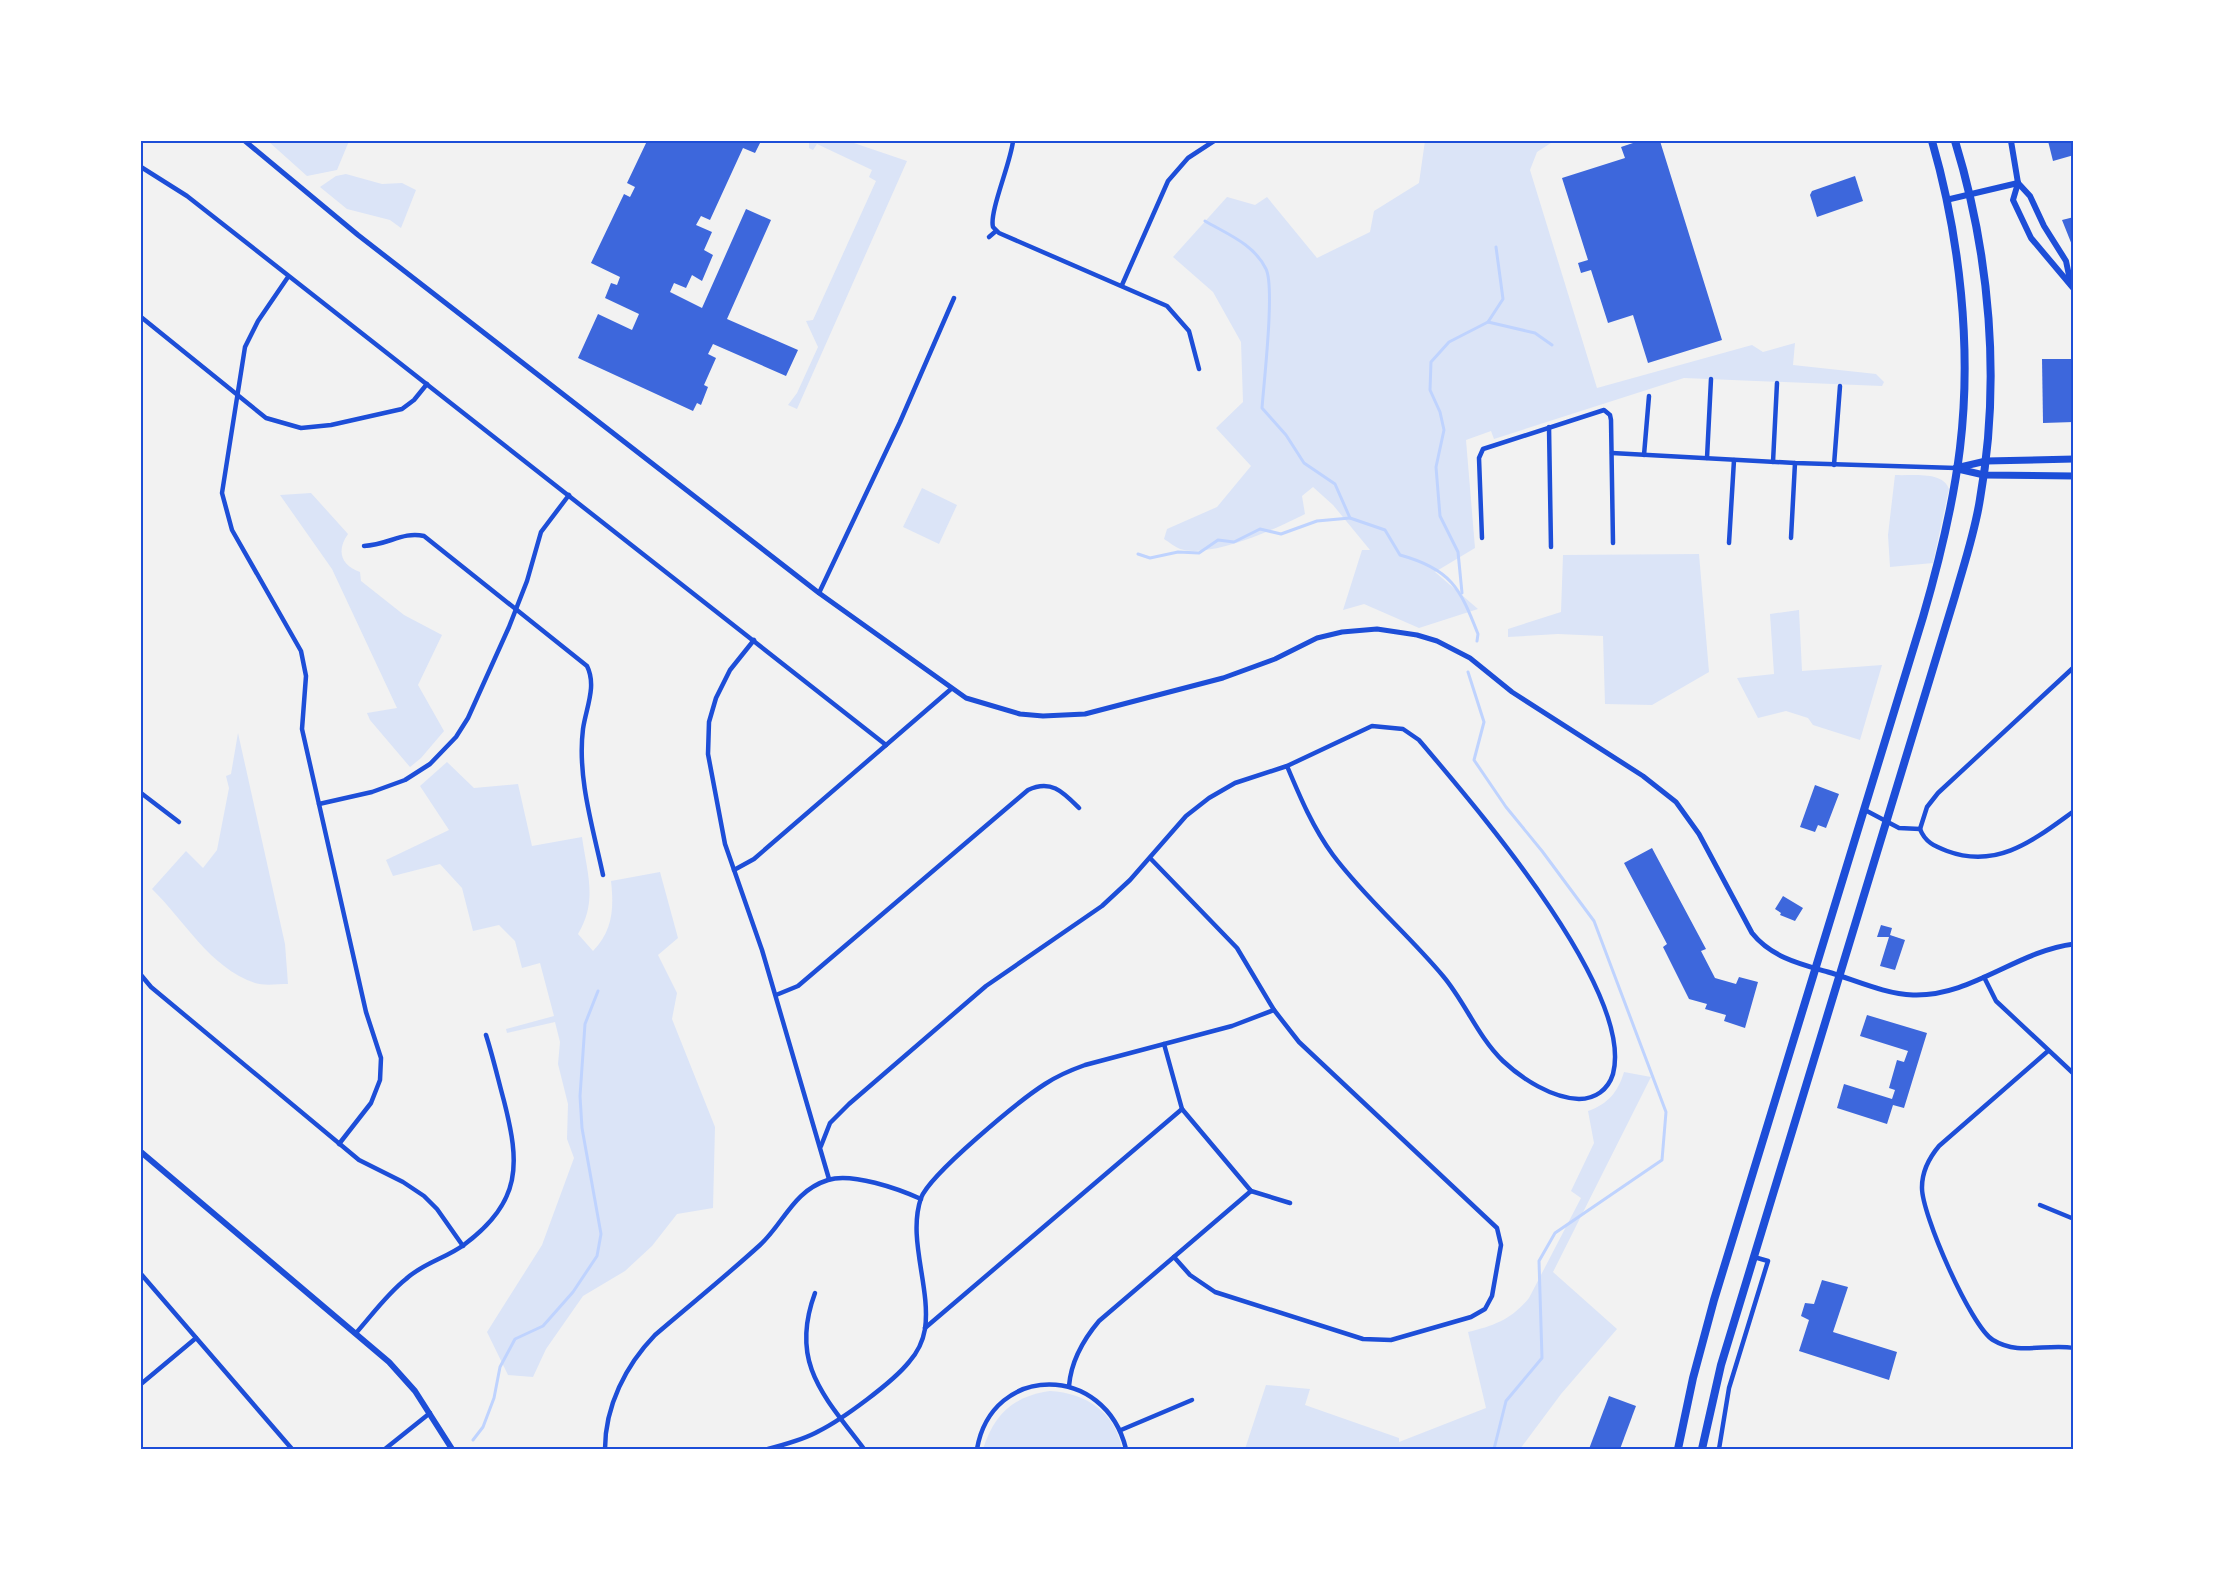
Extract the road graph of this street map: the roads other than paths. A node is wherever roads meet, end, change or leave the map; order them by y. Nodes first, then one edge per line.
1 (245, 141) edge
2 (1013, 141) edge
3 (1214, 141) edge
4 (1932, 141) edge
5 (1955, 141) edge
6 (2011, 141) edge
7 (141, 167) edge
8 (2019, 183) junction
9 (1970, 196) junction
10 (1946, 200) junction
11 (996, 231) junction
12 (989, 237) dead end
13 (288, 277) junction
14 (1122, 285) junction
15 (2073, 287) edge
16 (954, 298) dead end
17 (141, 318) edge
18 (1199, 369) dead end
19 (1711, 379) dead end
20 (1777, 383) dead end
21 (427, 384) junction
22 (1840, 386) dead end
23 (236, 395) junction
24 (1648, 396) dead end
25 (1550, 426) junction
26 (1612, 453) junction
27 (1644, 455) junction
28 (1707, 458) junction
29 (2074, 459) edge
30 (1734, 460) junction
31 (1986, 461) junction
32 (1773, 462) junction
33 (1795, 463) junction
34 (1834, 465) junction
35 (1956, 468) junction
36 (1984, 475) junction
37 (2074, 476) edge
38 (569, 495) junction
39 (1791, 537) dead end
40 (1482, 538) dead end
41 (1613, 543) dead end
42 (1729, 543) dead end
43 (364, 546) dead end
44 (1551, 546) dead end
45 (819, 593) junction
46 (517, 608) junction
47 (754, 640) junction
48 (2074, 668) edge
49 (951, 689) junction
50 (886, 745) junction
51 (1287, 766) junction
52 (141, 793) edge
53 (319, 804) junction
54 (1078, 808) dead end
55 (1865, 810) junction
56 (2074, 812) edge
57 (1886, 821) junction
58 (179, 822) dead end
59 (1920, 829) junction
60 (1150, 858) junction
61 (734, 870) junction
62 (603, 875) dead end
63 (2074, 944) edge
64 (1817, 969) junction
65 (141, 975) edge
66 (1839, 975) junction
67 (1984, 977) junction
68 (776, 995) junction
69 (1274, 1010) junction
70 (486, 1035) dead end
71 (1164, 1044) junction
72 (2048, 1051) junction
73 (2074, 1074) edge
74 (1182, 1109) junction
75 (339, 1144) junction
76 (821, 1146) junction
77 (141, 1152) edge
78 (829, 1179) junction
79 (1251, 1191) junction
80 (921, 1199) junction
81 (1290, 1203) dead end
82 (2040, 1205) dead end
83 (2074, 1219) edge
84 (463, 1246) junction
85 (1174, 1257) junction
86 (1754, 1257) junction
87 (141, 1274) edge
88 (815, 1293) dead end
89 (925, 1328) junction
90 (356, 1333) junction
91 (196, 1338) junction
92 (2074, 1348) edge
93 (141, 1384) edge
94 (1069, 1386) junction
95 (1192, 1400) dead end
96 (430, 1413) junction
97 (840, 1417) junction
98 (1121, 1430) junction
99 (292, 1449) edge
100 (385, 1449) edge
101 (452, 1449) edge
102 (605, 1449) edge
103 (768, 1449) edge
104 (864, 1449) edge
105 (977, 1449) edge
106 (1126, 1449) edge
107 (1678, 1449) edge
108 (1702, 1449) edge
109 (1719, 1449) edge

1 - 45 street
2 - 11 street
3 - 14 street
4 - 10 highway
5 - 9 highway
6 - 8 main road
7 - 13 street
8 - 9 main road
8 - 15 main road
8 - 15 main road
9 - 10 main road
9 - 31 highway
10 - 35 highway
11 - 12 street
11 - 14 street
13 - 21 street
13 - 23 street
14 - 18 street
16 - 45 street
17 - 23 street
19 - 28 street
20 - 32 street
21 - 23 street
21 - 38 street
22 - 34 street
23 - 53 street
24 - 27 street
25 - 26 street
25 - 40 street
25 - 44 street
26 - 27 street
26 - 41 street
27 - 28 street
28 - 30 street
29 - 31 main road
30 - 32 street
30 - 42 street
31 - 35 main road
31 - 36 highway
32 - 33 street
33 - 34 street
33 - 39 street
34 - 35 street
35 - 36 main road
35 - 55 highway
36 - 37 main road
36 - 57 highway
38 - 46 street
38 - 47 street
43 - 46 street
45 - 49 street
46 - 53 street
46 - 62 street
47 - 50 street
47 - 61 street
48 - 59 street
49 - 50 street
49 - 64 street
50 - 61 street
51 - 51 street
51 - 60 street
52 - 58 street
53 - 75 street
54 - 68 street
55 - 57 street
55 - 64 highway
56 - 59 street
57 - 59 street
57 - 66 highway
60 - 69 street
60 - 76 street
61 - 68 street
63 - 67 street
64 - 66 street
64 - 107 highway
65 - 75 street
66 - 67 street
66 - 86 highway
67 - 72 street
68 - 76 street
69 - 71 street
69 - 85 street
70 - 84 street
71 - 74 street
71 - 80 street
72 - 73 street
72 - 92 street
74 - 79 street
74 - 89 street
75 - 84 street
76 - 78 street
77 - 90 main road
78 - 80 street
78 - 102 street
79 - 81 street
79 - 85 street
80 - 89 street
82 - 83 street
84 - 90 street
85 - 94 street
86 - 108 highway
86 - 109 street
87 - 91 street
88 - 97 street
89 - 97 street
90 - 96 main road
91 - 93 street
91 - 99 street
94 - 98 street
94 - 105 street
95 - 98 street
96 - 100 street
96 - 101 main road
97 - 103 street
97 - 104 street
98 - 106 street

